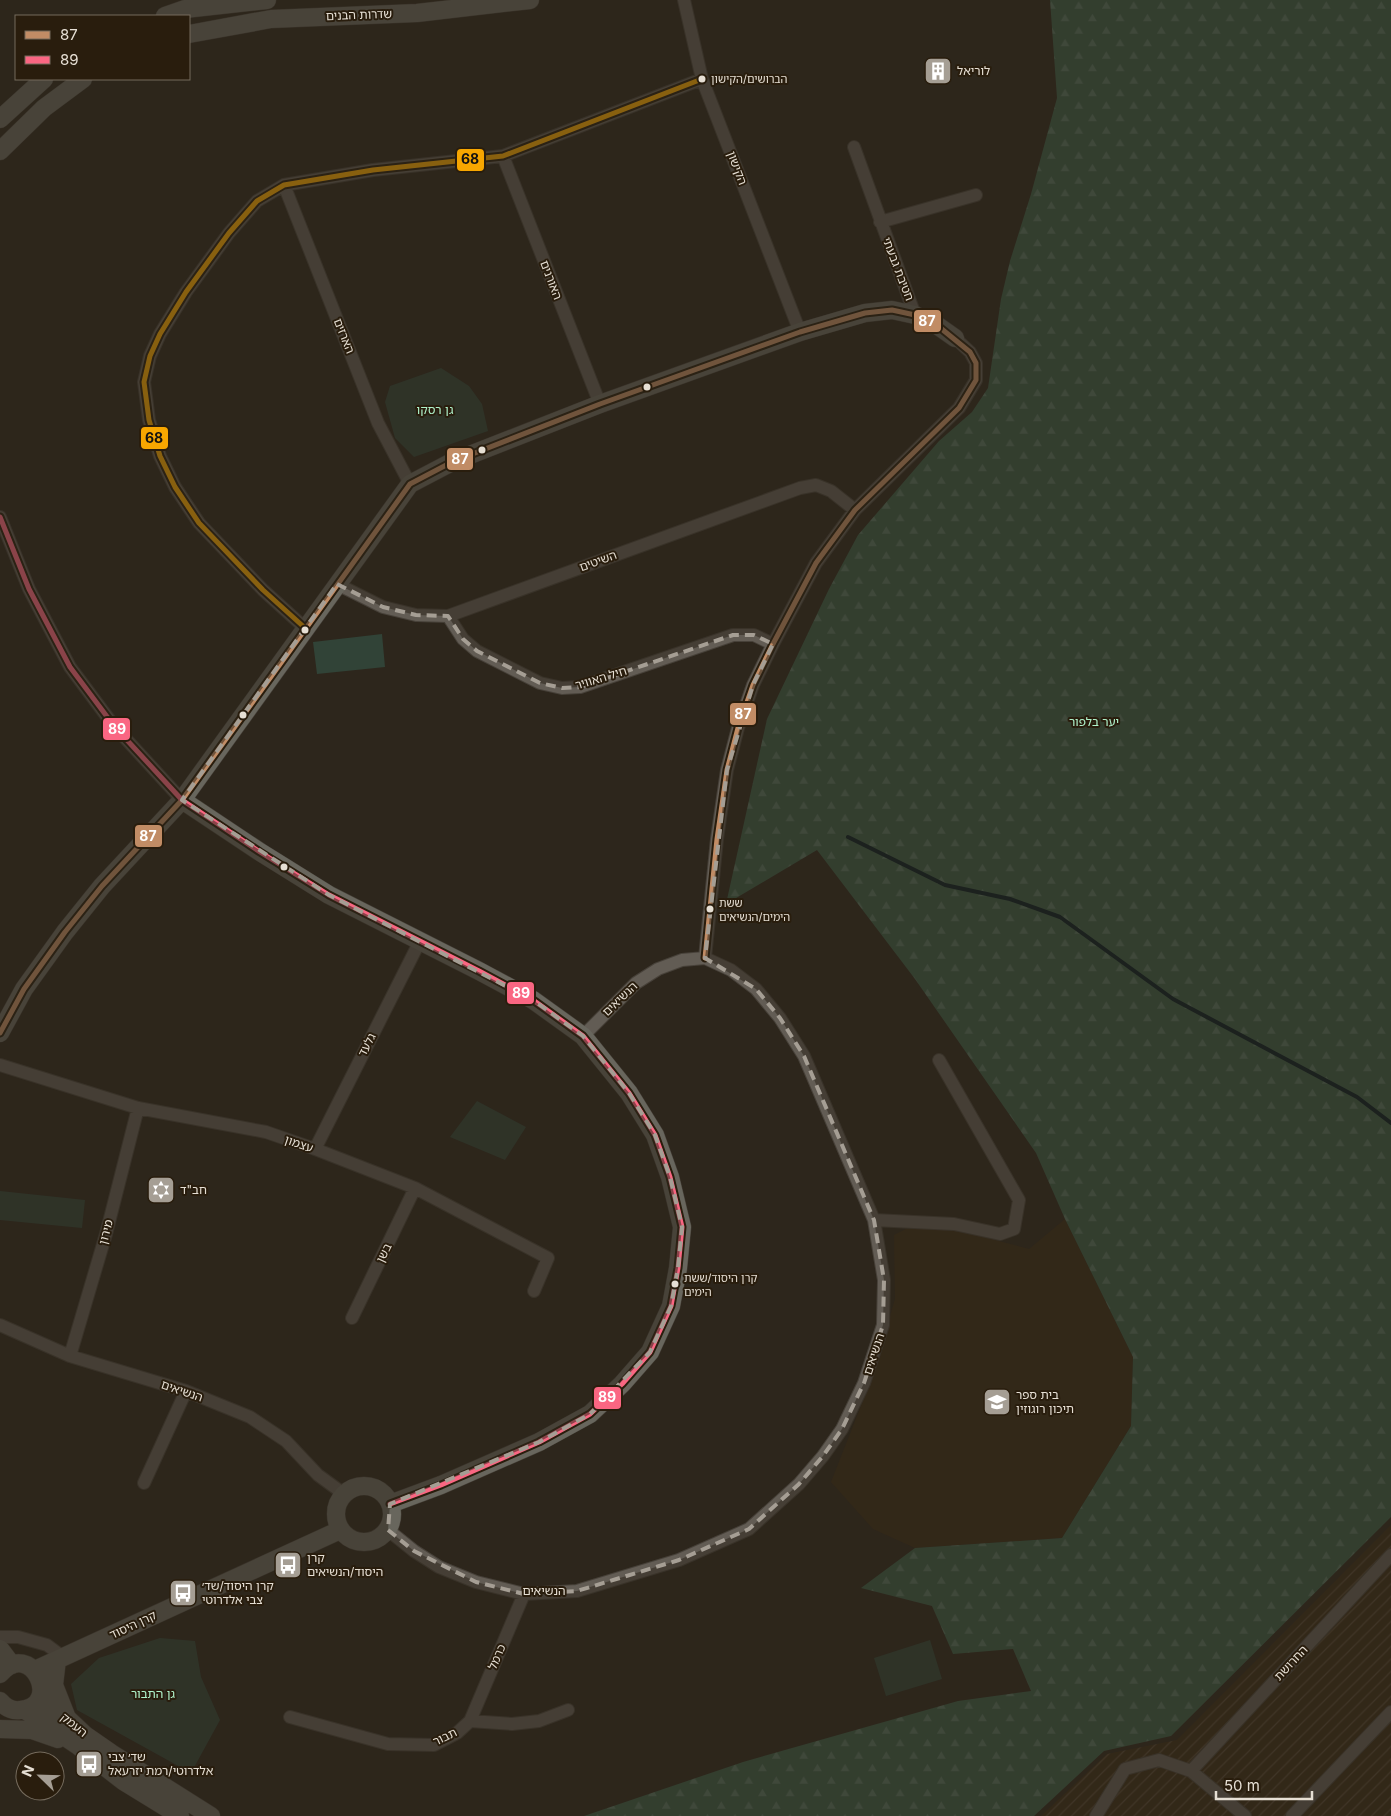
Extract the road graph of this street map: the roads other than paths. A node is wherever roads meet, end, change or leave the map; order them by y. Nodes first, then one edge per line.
1 (268, 0) edge
2 (531, 0) edge
3 (684, 0) edge
4 (168, 15) edge
5 (190, 34) edge
6 (702, 78) junction
7 (43, 80) edge
8 (82, 80) edge
9 (0, 120) edge
10 (854, 147) dead end
11 (0, 151) edge
12 (503, 156) junction
13 (284, 185) junction
14 (976, 195) dead end
15 (880, 222) junction
16 (915, 315) junction
17 (800, 332) junction
18 (955, 338) joint
19 (600, 404) junction
20 (410, 484) junction
21 (855, 510) junction
22 (0, 517) edge
23 (337, 584) junction
24 (448, 616) junction
25 (305, 628) junction
26 (773, 644) junction
27 (182, 800) junction
28 (420, 941) junction
29 (704, 958) junction
30 (0, 1033) edge
31 (583, 1036) junction
32 (939, 1060) dead end
33 (0, 1065) edge
34 (138, 1108) junction
35 (315, 1149) junction
36 (415, 1188) junction
37 (874, 1220) junction
38 (534, 1291) dead end
39 (352, 1318) dead end
40 (0, 1325) edge
41 (70, 1356) junction
42 (186, 1391) junction
43 (144, 1483) dead end
44 (344, 1494) junction
45 (390, 1504) junction
46 (340, 1530) junction
47 (388, 1530) junction
48 (1391, 1554) edge
49 (524, 1594) junction
50 (0, 1637) edge
51 (0, 1649) edge
52 (60, 1658) junction
53 (6, 1669) edge
54 (35, 1670) junction
55 (1, 1704) edge
56 (32, 1704) junction
57 (568, 1710) dead end
58 (1391, 1712) edge
59 (290, 1717) dead end
60 (67, 1718) junction
61 (470, 1721) junction
62 (0, 1729) edge
63 (77, 1745) junction
64 (1191, 1771) junction
65 (180, 1816) edge
66 (211, 1816) edge
67 (1096, 1816) edge
68 (1245, 1816) edge
69 (1292, 1816) edge

1 - 4 street
2 - 5 street, שדרות הבנים
3 - 6 street, הקישון
6 - 12 street
6 - 17 street, הקישון
7 - 9 street
8 - 11 street
10 - 15 street, חטיבת גבעתי
12 - 13 street
12 - 19 street, האורנים
13 - 20 street, הארזים
13 - 25 street
14 - 15 street, חטיבת גבעתי
15 - 16 street, חטיבת גבעתי
16 - 17 street
16 - 18 street
17 - 19 street
18 - 21 street
19 - 20 street
20 - 23 street
21 - 24 street, השיטים
21 - 26 street
22 - 27 street
23 - 24 street, השיטים
23 - 25 street
24 - 26 street, חיל האוויר
25 - 27 street
26 - 29 street
27 - 28 street
27 - 30 street
28 - 31 street
28 - 35 street, גלעד
29 - 31 street, הנשיאים
29 - 37 street, הנשיאים
31 - 45 street
32 - 37 street
33 - 34 street, עצמון
34 - 35 street, עצמון
34 - 41 street, מירון
35 - 36 street, עצמון
36 - 38 street, עצמון
36 - 39 street, בשן
37 - 49 street, הנשיאים
40 - 41 street, הנשיאים
41 - 42 street, הנשיאים
42 - 43 street
42 - 44 street, הנשיאים
44 - 45 street
44 - 46 street
45 - 47 street
46 - 47 street
46 - 52 street, קרן היסוד
47 - 49 street, הנשיאים
48 - 64 street, החרושת
49 - 61 street, כרמל
50 - 52 street
51 - 53 street
52 - 54 street, קרן היסוד
52 - 60 street
53 - 54 street
54 - 56 street
55 - 56 street
56 - 60 street, העמק
56 - 63 street, העמק
57 - 61 street, תבור
58 - 69 street
59 - 61 street, תבור
60 - 66 street, העמק
62 - 63 street
63 - 65 street, העמק
64 - 67 street
64 - 68 street

